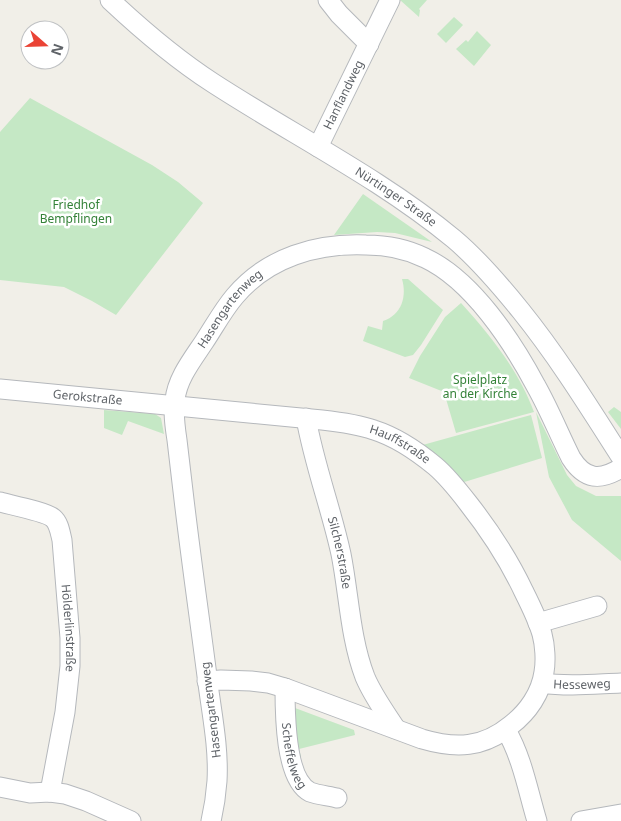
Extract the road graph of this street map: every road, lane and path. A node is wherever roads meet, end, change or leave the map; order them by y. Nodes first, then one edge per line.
1 (110, 0) edge
2 (328, 0) edge
3 (390, 0) edge
4 (369, 44) junction
5 (318, 147) junction
6 (0, 389) edge
7 (174, 405) junction
8 (306, 418) junction
9 (621, 458) edge
10 (621, 468) edge
11 (0, 502) edge
12 (597, 606) dead end
13 (538, 623) junction
14 (207, 681) junction
15 (542, 683) junction
16 (621, 683) edge
17 (285, 688) junction
18 (371, 688) junction
19 (347, 711) junction
20 (396, 729) junction
21 (506, 730) junction
22 (0, 787) edge
23 (58, 793) junction
24 (337, 798) dead end
25 (621, 814) edge
26 (131, 821) edge
27 (211, 821) edge
28 (537, 821) edge
29 (581, 821) edge

1 - 5 street, Nürtinger Straße
2 - 4 street
3 - 4 street, Hanflandweg
4 - 5 street, Hanflandweg
5 - 9 street, Nürtinger Straße
6 - 7 street, Gerokstraße
7 - 8 street, Hauffstraße
7 - 10 street, Hasengartenweg
7 - 14 street, Hasengartenweg
8 - 13 street, Hauffstraße
8 - 18 street, Silcherstraße
11 - 23 street, Hölderlinstraße
12 - 13 street
13 - 15 street, Hauffstraße
14 - 17 street, Hauffstraße
14 - 27 street, Hasengartenweg
15 - 16 street, Hesseweg
15 - 21 street, Hauffstraße
17 - 19 street, Hauffstraße
17 - 24 street, Scheffelweg
18 - 19 street
18 - 20 street, Silcherstraße
19 - 20 street, Hauffstraße
20 - 21 street, Hauffstraße
21 - 28 street
22 - 23 street
23 - 26 street
25 - 29 street

